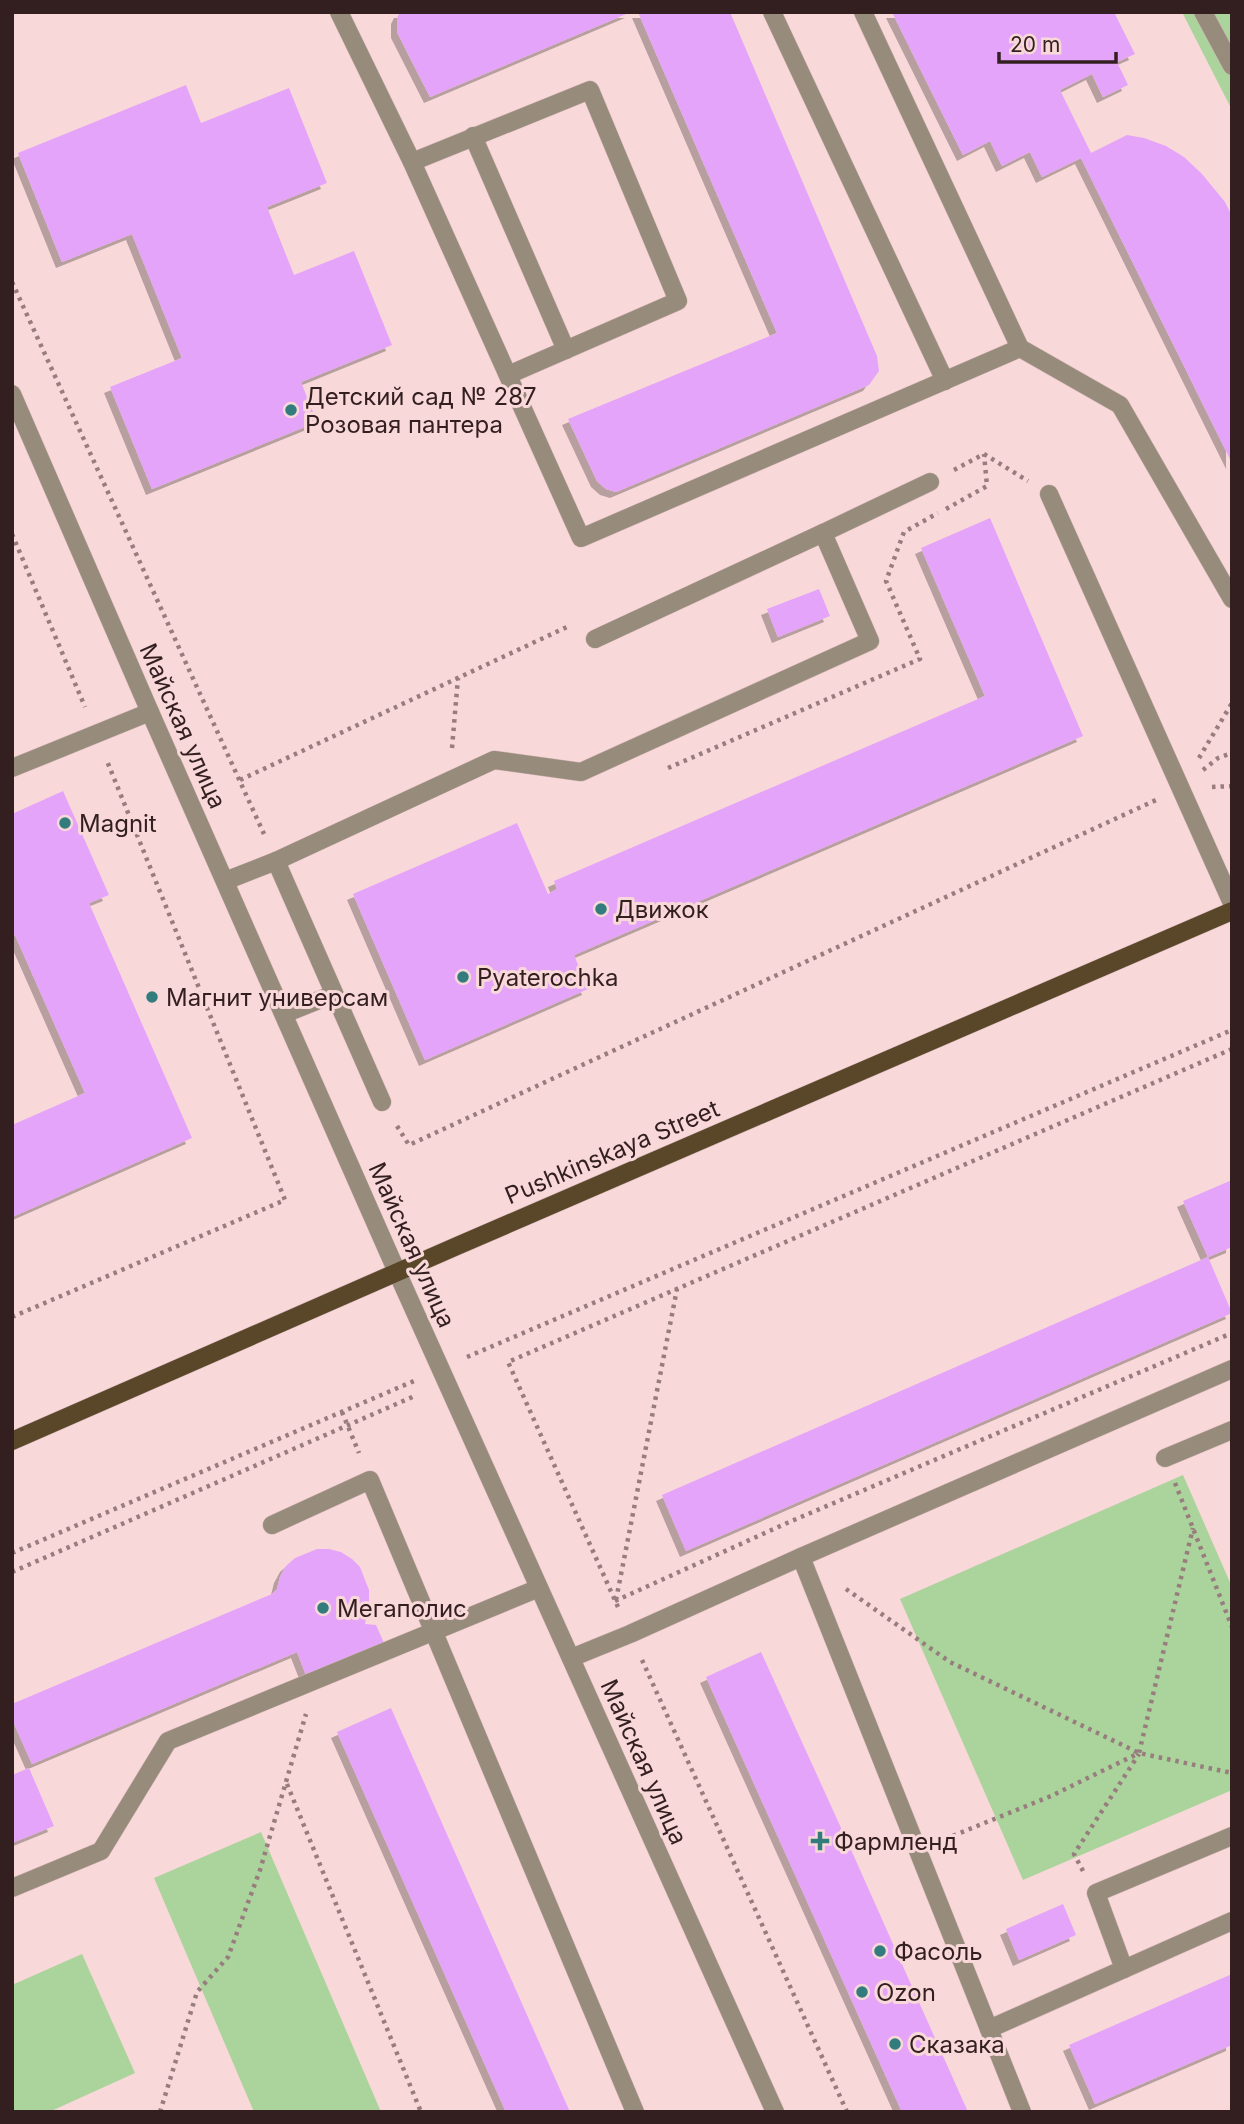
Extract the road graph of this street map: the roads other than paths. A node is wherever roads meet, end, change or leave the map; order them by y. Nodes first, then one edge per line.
1 (339, 12) edge
2 (772, 12) edge
3 (863, 12) edge
4 (1203, 12) edge
5 (1232, 66) edge
6 (472, 136) junction
7 (412, 162) junction
8 (1020, 348) junction
9 (566, 350) junction
10 (508, 375) junction
11 (945, 381) junction
12 (12, 394) edge
13 (930, 482) road end
14 (1049, 494) road end
15 (823, 533) junction
16 (1232, 599) edge
17 (595, 639) road end
18 (150, 712) junction
19 (12, 768) edge
20 (276, 861) junction
21 (225, 881) junction
22 (1232, 903) edge
23 (1232, 911) edge
24 (334, 994) junction
25 (284, 1014) junction
26 (382, 1102) dead end
27 (397, 1272) junction
28 (1232, 1369) edge
29 (1232, 1430) edge
30 (12, 1441) edge
31 (1165, 1458) road end
32 (272, 1524) dead end
33 (801, 1557) junction
34 (539, 1588) junction
35 (434, 1630) junction
36 (571, 1658) junction
37 (1232, 1836) edge
38 (12, 1888) edge
39 (1232, 1921) edge
40 (1124, 1969) junction
41 (989, 2029) junction
42 (635, 2112) edge
43 (775, 2112) edge
44 (1022, 2112) edge

1 - 7 street
2 - 11 street
3 - 8 street
4 - 5 street
6 - 7 street
6 - 9 street
6 - 9 street
7 - 10 street
8 - 11 street
8 - 16 street
9 - 10 street
10 - 11 street
12 - 18 street, Майская улица
13 - 15 street
14 - 22 street
15 - 17 street
15 - 20 street
18 - 19 street
18 - 21 street, Майская улица
20 - 21 street
20 - 24 street
21 - 25 street, Майская улица
23 - 27 main road, Pushkinskaya Street
24 - 25 street
24 - 26 street
25 - 27 street, Майская улица
27 - 30 main road, Pushkinskaya Street
27 - 34 street, Майская улица
28 - 33 street
29 - 31 street
32 - 35 street
33 - 36 street
33 - 41 street
34 - 35 street
34 - 36 street, Майская улица
35 - 38 street
35 - 42 street
36 - 43 street, Майская улица
37 - 40 street
39 - 40 street
40 - 41 street
41 - 44 street

